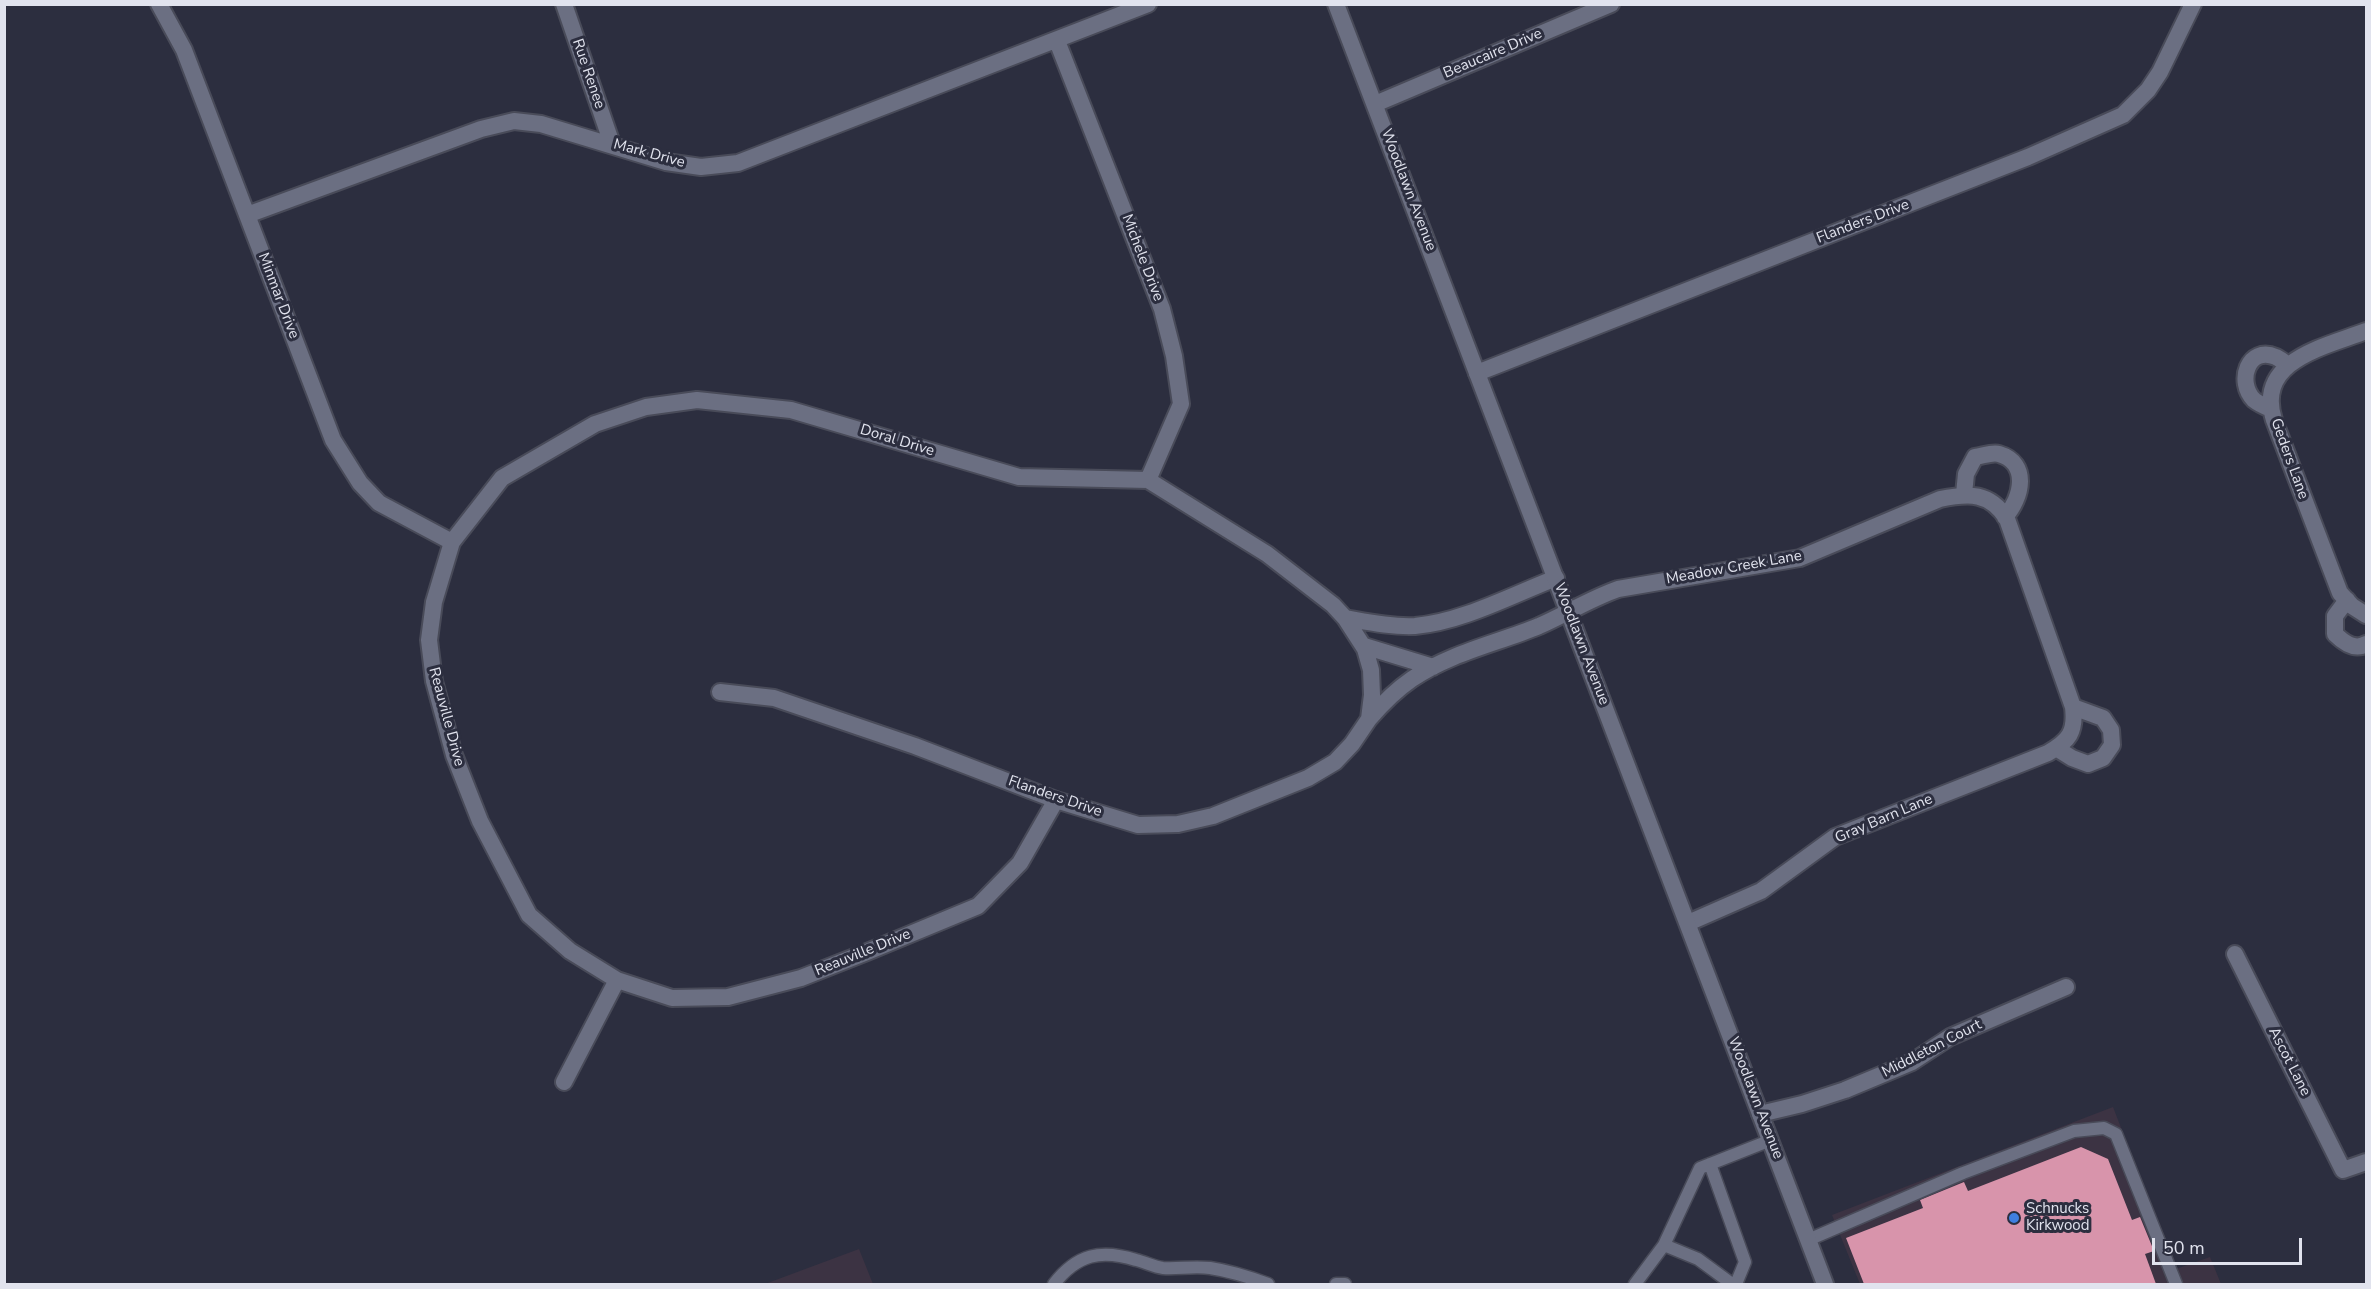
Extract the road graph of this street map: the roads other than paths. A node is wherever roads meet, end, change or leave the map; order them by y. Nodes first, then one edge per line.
1 (159, 4) edge
2 (564, 4) edge
3 (1148, 4) edge
4 (1336, 4) edge
5 (1611, 4) edge
6 (2193, 4) edge
7 (1057, 41) junction
8 (1375, 104) junction
9 (612, 144) junction
10 (247, 215) junction
11 (2367, 331) edge
12 (2288, 365) junction
13 (1478, 374) junction
14 (2271, 409) junction
15 (1148, 480) junction
16 (1964, 494) junction
17 (2005, 517) junction
18 (452, 542) junction
19 (1556, 578) junction
20 (2347, 600) junction
21 (1568, 610) junction
22 (2365, 614) edge
23 (1345, 618) junction
24 (2367, 644) edge
25 (1364, 646) junction
26 (1433, 666) junction
27 (720, 692) dead end
28 (2073, 707) junction
29 (1369, 719) junction
30 (2056, 748) junction
31 (1056, 800) junction
32 (1688, 923) junction
33 (2235, 954) dead end
34 (617, 980) junction
35 (2066, 987) dead end
36 (564, 1082) dead end
37 (1760, 1114) junction
38 (1771, 1140) junction
39 (2367, 1162) edge
40 (1710, 1164) junction
41 (1808, 1240) junction
42 (1664, 1245) junction
43 (1054, 1284) edge
44 (1268, 1284) edge
45 (1336, 1284) edge
46 (1345, 1284) edge
47 (1635, 1284) edge
48 (1734, 1284) edge
49 (1825, 1284) edge
50 (2176, 1284) edge

1 - 10 street, Minmar Drive
2 - 9 street, Rue Renee
3 - 7 street, Mark Drive
4 - 8 street, Woodlawn Avenue
5 - 8 street, Beaucaire Drive
6 - 13 street, Flanders Drive
7 - 9 street, Mark Drive
7 - 15 street, Michele Drive
8 - 13 street, Woodlawn Avenue
9 - 10 street, Mark Drive
10 - 18 street, Minmar Drive
11 - 12 street, Geders Lane
12 - 14 street, Geders Lane
12 - 14 street
13 - 19 street, Woodlawn Avenue
14 - 20 street, Geders Lane
15 - 18 street, Doral Drive
15 - 23 street
16 - 17 street
16 - 17 street
16 - 21 street, Meadow Creek Lane
17 - 28 street
18 - 34 street, Reauville Drive
19 - 21 street, Woodlawn Avenue
19 - 23 street
20 - 22 street, Geders Lane
20 - 24 street
21 - 26 street, Flanders Drive
21 - 32 street, Woodlawn Avenue
23 - 25 street, Flanders Drive
25 - 26 street
25 - 29 street, Flanders Drive
26 - 29 street, Flanders Drive
27 - 31 street, Flanders Drive
28 - 30 street, Gray Barn Lane
28 - 30 street
29 - 31 street, Flanders Drive
30 - 32 street, Gray Barn Lane
31 - 34 street, Reauville Drive
32 - 37 street, Woodlawn Avenue
33 - 39 street, Ascot Lane
34 - 36 street
35 - 37 street, Middleton Court
37 - 38 street, Woodlawn Avenue
38 - 40 lane
38 - 41 street, Woodlawn Avenue
40 - 42 lane
40 - 48 lane
41 - 49 street, Woodlawn Avenue
41 - 50 lane
42 - 47 lane
42 - 48 lane
43 - 44 lane
45 - 46 lane

